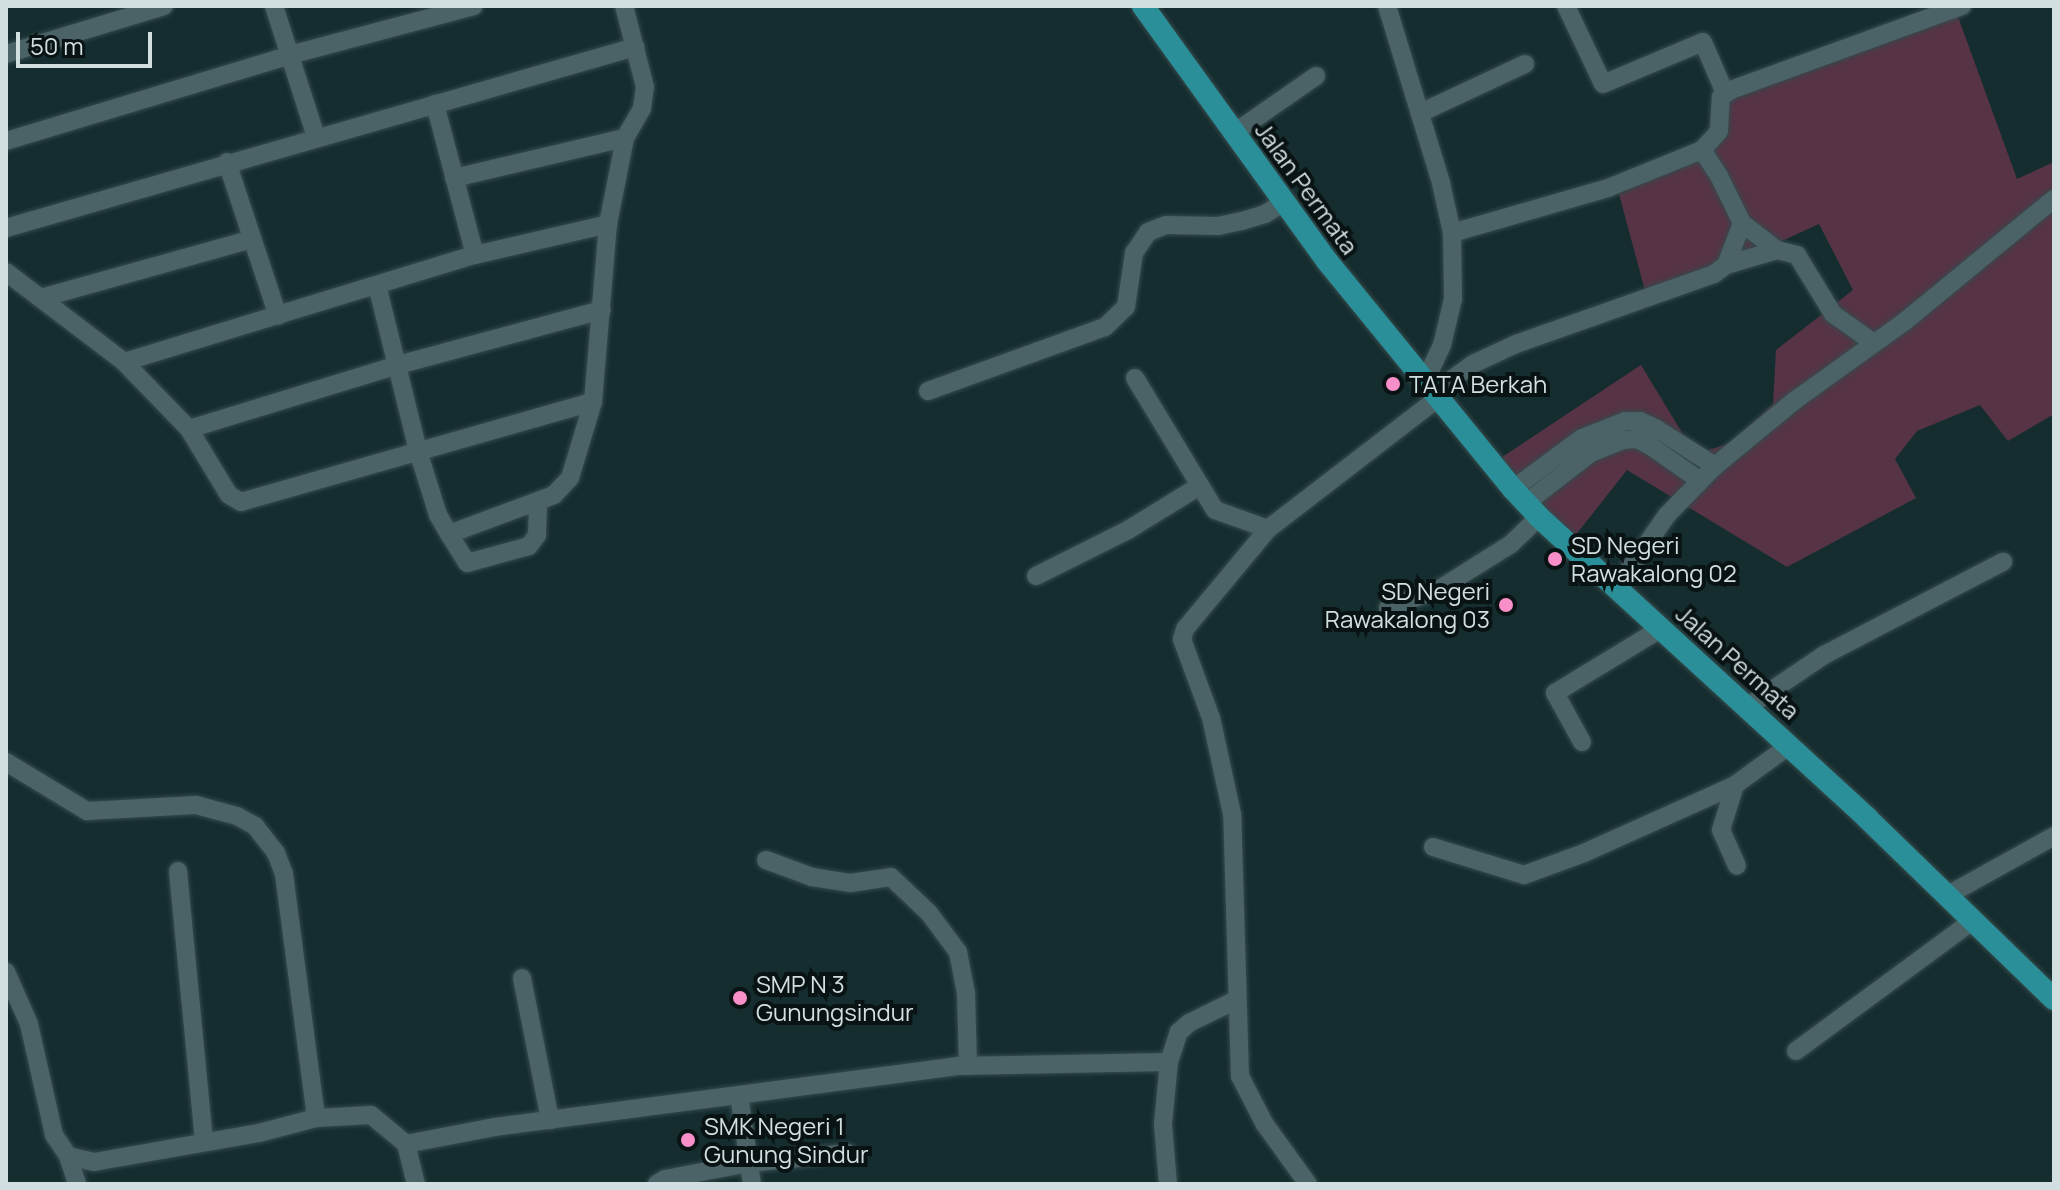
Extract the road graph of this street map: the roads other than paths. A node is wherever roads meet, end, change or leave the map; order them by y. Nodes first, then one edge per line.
1 (164, 6) edge
2 (274, 6) edge
3 (474, 6) edge
4 (624, 6) edge
5 (1143, 6) edge
6 (1387, 6) edge
7 (1566, 6) edge
8 (1962, 6) edge
9 (635, 47) junction
10 (6, 54) edge
11 (290, 55) junction
12 (1525, 64) dead end
13 (1316, 76) dead end
14 (1725, 93) junction
15 (435, 104) junction
16 (1420, 113) junction
17 (1234, 133) junction
18 (316, 137) junction
19 (625, 138) junction
20 (6, 141) edge
21 (1702, 150) junction
22 (227, 162) junction
23 (454, 178) junction
24 (2054, 199) edge
25 (1284, 202) junction
26 (1742, 223) junction
27 (608, 224) junction
28 (6, 228) edge
29 (1452, 233) junction
30 (252, 239) junction
31 (1777, 250) junction
32 (475, 255) junction
33 (1726, 265) junction
34 (6, 272) edge
35 (377, 285) junction
36 (41, 298) junction
37 (602, 310) junction
38 (278, 316) junction
39 (1874, 343) junction
40 (124, 362) junction
41 (398, 365) junction
42 (1135, 378) dead end
43 (1432, 390) junction
44 (928, 391) dead end
45 (593, 402) junction
46 (189, 429) junction
47 (418, 451) junction
48 (1715, 466) junction
49 (1699, 480) junction
50 (1198, 487) junction
51 (538, 502) junction
52 (1526, 503) junction
53 (1268, 529) junction
54 (449, 534) junction
55 (2003, 562) dead end
56 (1036, 576) dead end
57 (1617, 587) junction
58 (1388, 608) dead end
59 (1662, 628) junction
60 (1747, 707) junction
61 (1582, 742) dead end
62 (1790, 745) junction
63 (6, 762) edge
64 (1735, 785) junction
65 (2054, 836) edge
66 (1433, 847) dead end
67 (766, 860) dead end
68 (1737, 866) dead end
69 (178, 871) dead end
70 (1948, 895) junction
71 (1974, 920) junction
72 (6, 972) edge
73 (522, 978) dead end
74 (2054, 999) edge
75 (1236, 1000) junction
76 (1796, 1051) dead end
77 (1169, 1062) junction
78 (968, 1066) junction
79 (739, 1095) junction
80 (316, 1118) junction
81 (550, 1120) junction
82 (204, 1142) junction
83 (406, 1144) junction
84 (847, 1153) dead end
85 (68, 1156) junction
86 (749, 1163) junction
87 (77, 1184) edge
88 (416, 1184) edge
89 (657, 1184) edge
90 (752, 1184) edge
91 (1168, 1184) edge
92 (1308, 1184) edge

1 - 10 street
2 - 11 street
3 - 11 street
4 - 9 street
5 - 17 main road, Jalan Permata
6 - 16 street
7 - 14 street
8 - 14 street
9 - 15 street
9 - 19 street
11 - 18 street
11 - 20 street
12 - 16 street
13 - 17 street
14 - 21 street
15 - 18 street
15 - 23 street
16 - 29 street
17 - 25 main road, Jalan Permata
18 - 22 street
19 - 23 street
19 - 27 street
21 - 26 street
21 - 29 street
22 - 28 street
22 - 30 street
23 - 32 street
24 - 39 street
25 - 43 main road, Jalan Permata
25 - 44 street
26 - 31 street
26 - 33 street
27 - 32 street
27 - 37 street
29 - 43 street
30 - 36 street
30 - 38 street
31 - 33 street
31 - 39 street
32 - 35 street
33 - 43 street
34 - 36 street
35 - 38 street
35 - 41 street
36 - 40 street
37 - 41 street
37 - 45 street
38 - 40 street
39 - 48 street
40 - 46 street
41 - 46 street
41 - 47 street
42 - 50 street
43 - 52 main road, Jalan Permata
43 - 53 street
45 - 47 street
45 - 51 street
46 - 47 street
47 - 54 street
48 - 49 street
48 - 52 street
49 - 52 street
49 - 57 street
50 - 53 street
50 - 56 street
51 - 54 street
51 - 54 street
52 - 57 main road, Jalan Permata
52 - 58 street
53 - 75 street
55 - 60 street
57 - 59 main road, Jalan Permata
59 - 60 main road, Jalan Permata
59 - 61 street
60 - 62 main road, Jalan Permata
62 - 64 street
62 - 70 main road, Jalan Permata
63 - 80 street
64 - 66 street
64 - 68 street
65 - 70 street
67 - 78 street
69 - 82 street
70 - 71 main road, Jalan Permata
71 - 74 main road, Jalan Permata
71 - 76 street
72 - 85 street
73 - 81 street
75 - 77 street
75 - 92 street
77 - 78 street
77 - 91 street
78 - 79 street
79 - 81 street
79 - 86 street
80 - 82 street
80 - 83 street
81 - 83 street
82 - 85 street
83 - 88 street
84 - 86 street
85 - 87 street
86 - 89 street
86 - 90 street

